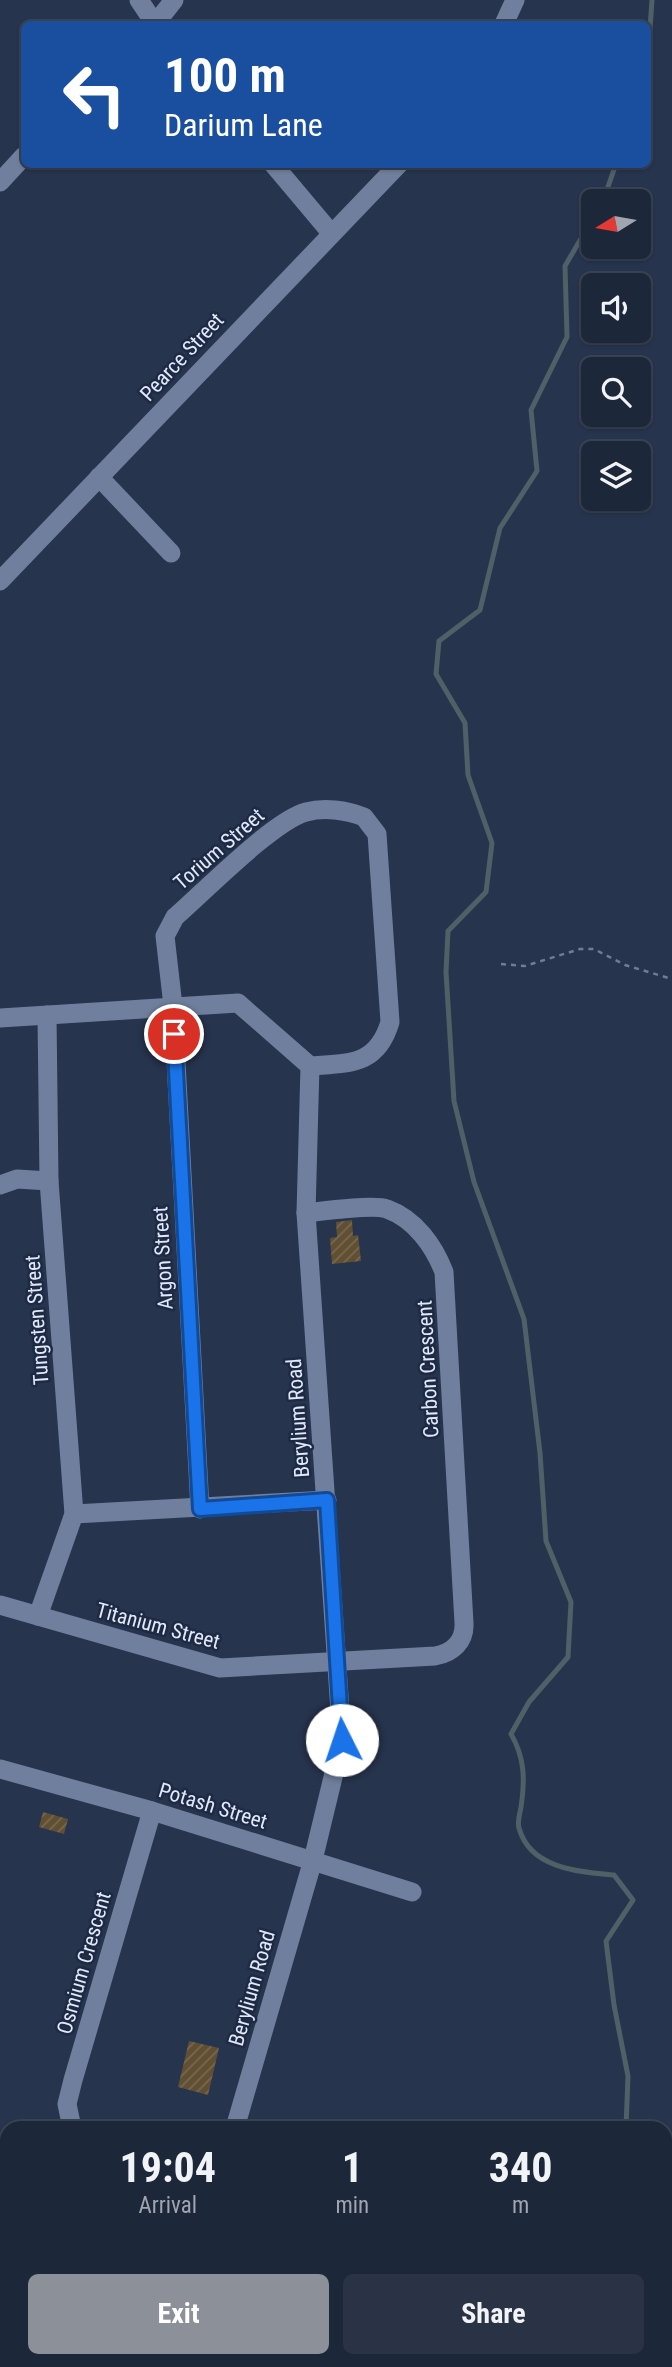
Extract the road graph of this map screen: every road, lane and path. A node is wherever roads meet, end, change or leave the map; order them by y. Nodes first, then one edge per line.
1 (139, 0) edge
2 (174, 0) edge
3 (515, 0) edge
4 (153, 21) edge
5 (157, 21) edge
6 (505, 21) edge
7 (21, 159) edge
8 (277, 168) edge
9 (395, 168) edge
10 (0, 182) edge
11 (331, 233) junction
12 (99, 477) junction
13 (171, 553) dead end
14 (0, 582) edge
15 (501, 964) dead end
16 (672, 979) edge
17 (173, 1006) junction
18 (47, 1015) junction
19 (0, 1018) edge
20 (310, 1066) junction
21 (49, 1181) junction
22 (0, 1185) edge
23 (306, 1213) junction
24 (327, 1500) junction
25 (200, 1509) junction
26 (74, 1514) junction
27 (0, 1605) edge
28 (38, 1616) junction
29 (464, 1632) joint
30 (337, 1661) junction
31 (0, 1770) edge
32 (152, 1811) junction
33 (313, 1860) junction
34 (411, 1892) dead end
35 (71, 2121) edge
36 (237, 2121) edge

1 - 4 street
2 - 5 street
3 - 6 street
7 - 10 street
8 - 11 street
9 - 11 street, Pearce Street
11 - 12 street, Pearce Street
12 - 13 street
12 - 14 street, Pearce Street
15 - 16 path
17 - 18 street
17 - 20 street
17 - 20 street, Torium Street
17 - 25 street, Argon Street
18 - 19 street
18 - 21 street, Tungsten Street
20 - 23 street, Berylium Road
21 - 22 street
21 - 26 street, Tungsten Street
23 - 24 street, Berylium Road
23 - 29 street, Carbon Crescent
24 - 25 street
24 - 30 street, Berylium Road
25 - 26 street
26 - 28 street, Tungsten Street
27 - 28 street, Titanium Street
28 - 30 street, Titanium Street
29 - 30 street, Titanium Street
30 - 33 street, Berylium Road
31 - 32 street, Potash Street
32 - 33 street, Potash Street
32 - 35 street, Osmium Crescent
33 - 34 street, Potash Street
33 - 36 street, Berylium Road

